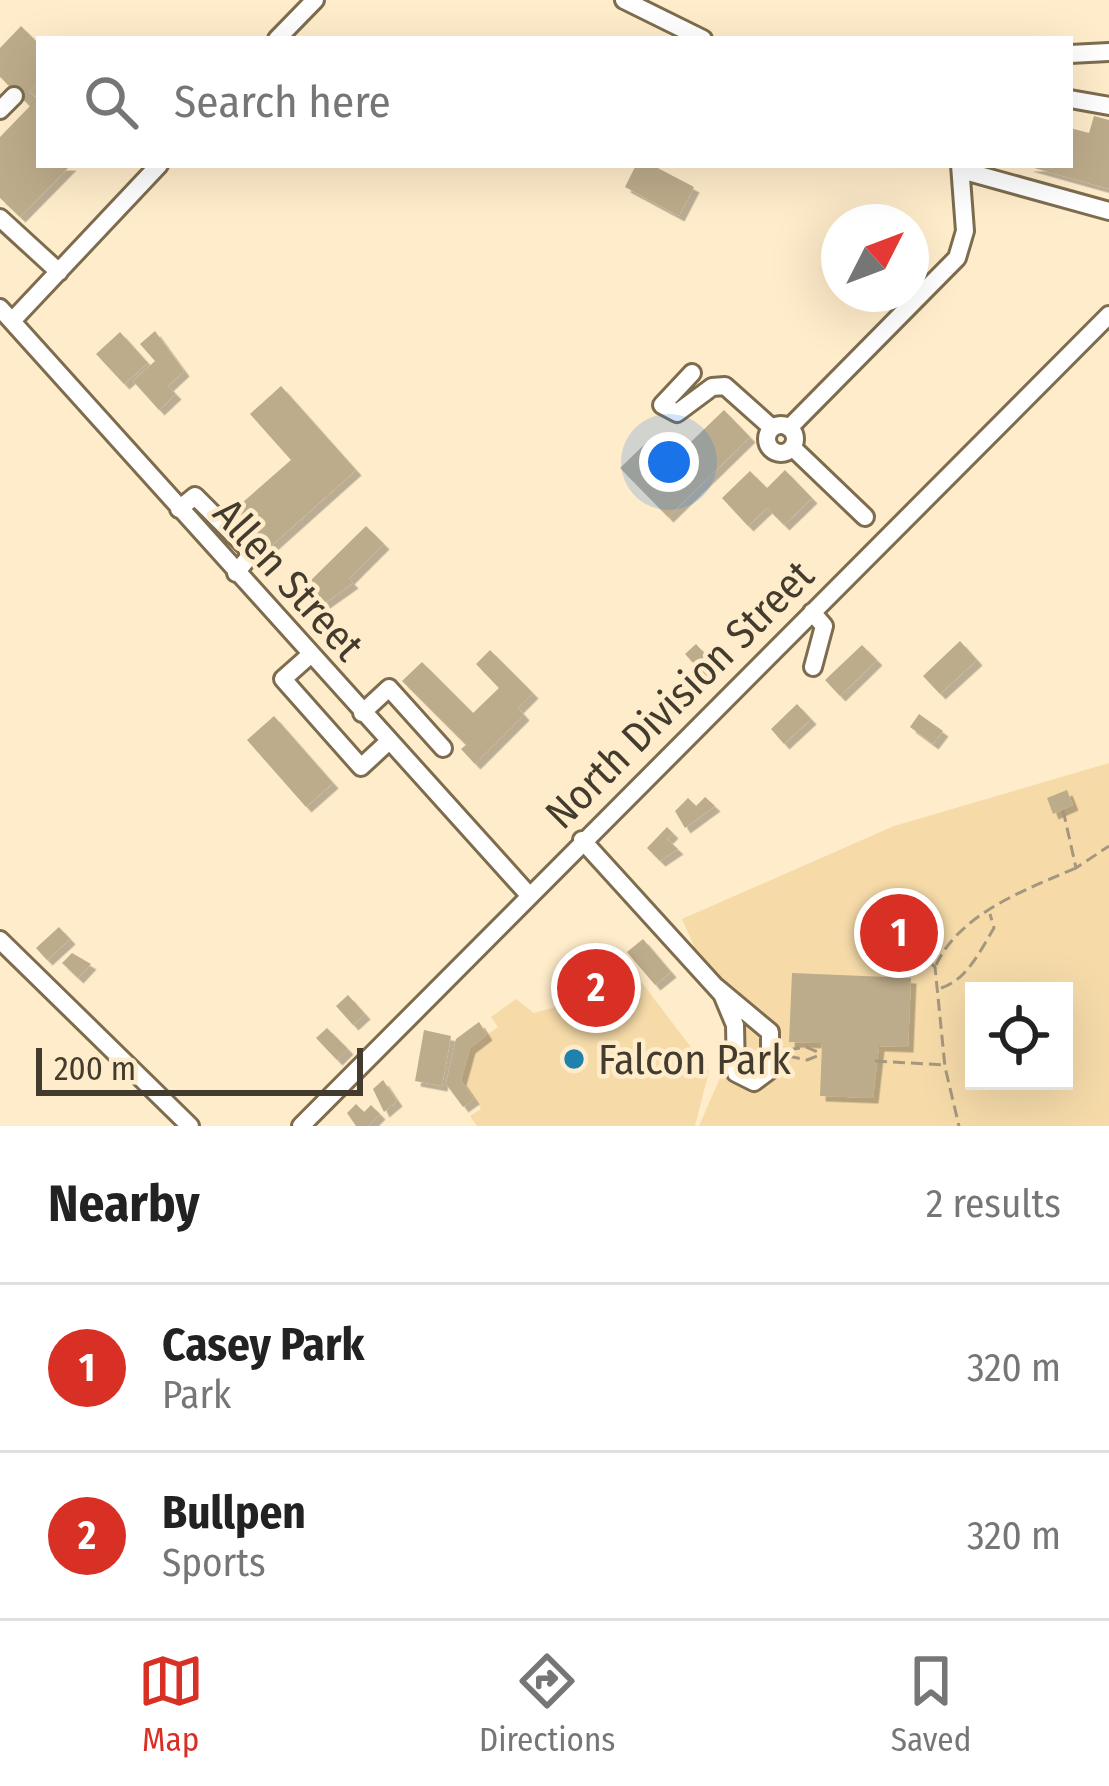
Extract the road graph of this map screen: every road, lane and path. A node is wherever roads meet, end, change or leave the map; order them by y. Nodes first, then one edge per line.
1 (315, 0) edge
2 (624, 0) edge
3 (281, 36) edge
4 (697, 36) edge
5 (1109, 52) edge
6 (1073, 54) edge
7 (14, 96) dead end
8 (1073, 100) edge
9 (1109, 106) edge
10 (0, 110) edge
11 (156, 168) edge
12 (960, 168) edge
13 (1109, 211) edge
14 (0, 218) edge
15 (58, 272) junction
16 (6, 315) edge
17 (1109, 315) edge
18 (692, 373) dead end
19 (781, 428) junction
20 (865, 517) dead end
21 (812, 611) junction
22 (309, 656) junction
23 (813, 667) dead end
24 (362, 713) junction
25 (388, 742) junction
26 (443, 748) dead end
27 (1063, 810) dead end
28 (582, 840) junction
29 (1109, 846) edge
30 (1076, 868) junction
31 (528, 894) junction
32 (990, 912) junction
33 (877, 918) dead end
34 (0, 940) edge
35 (935, 967) junction
36 (716, 987) junction
37 (938, 989) junction
38 (874, 1061) dead end
39 (945, 1065) junction
40 (190, 1126) edge
41 (301, 1126) edge
42 (957, 1126) edge

1 - 3 street
2 - 4 street
5 - 6 street
7 - 10 street
8 - 9 street
11 - 15 street
12 - 13 street
12 - 19 street
14 - 15 street
15 - 16 street
16 - 22 street, Allen Street
17 - 21 street, North Division Street
18 - 19 street
19 - 20 street
21 - 23 street
21 - 28 street, North Division Street
22 - 24 street, Allen Street
22 - 25 street
24 - 25 street, Allen Street
24 - 26 street
25 - 31 street, Allen Street
27 - 30 path
28 - 31 street, North Division Street
28 - 36 street
29 - 30 path
30 - 32 path
31 - 41 street, North Division Street
32 - 35 path
32 - 37 path
33 - 35 path
34 - 40 street
35 - 37 path
36 - 36 street
37 - 39 path
38 - 39 path
39 - 42 path

